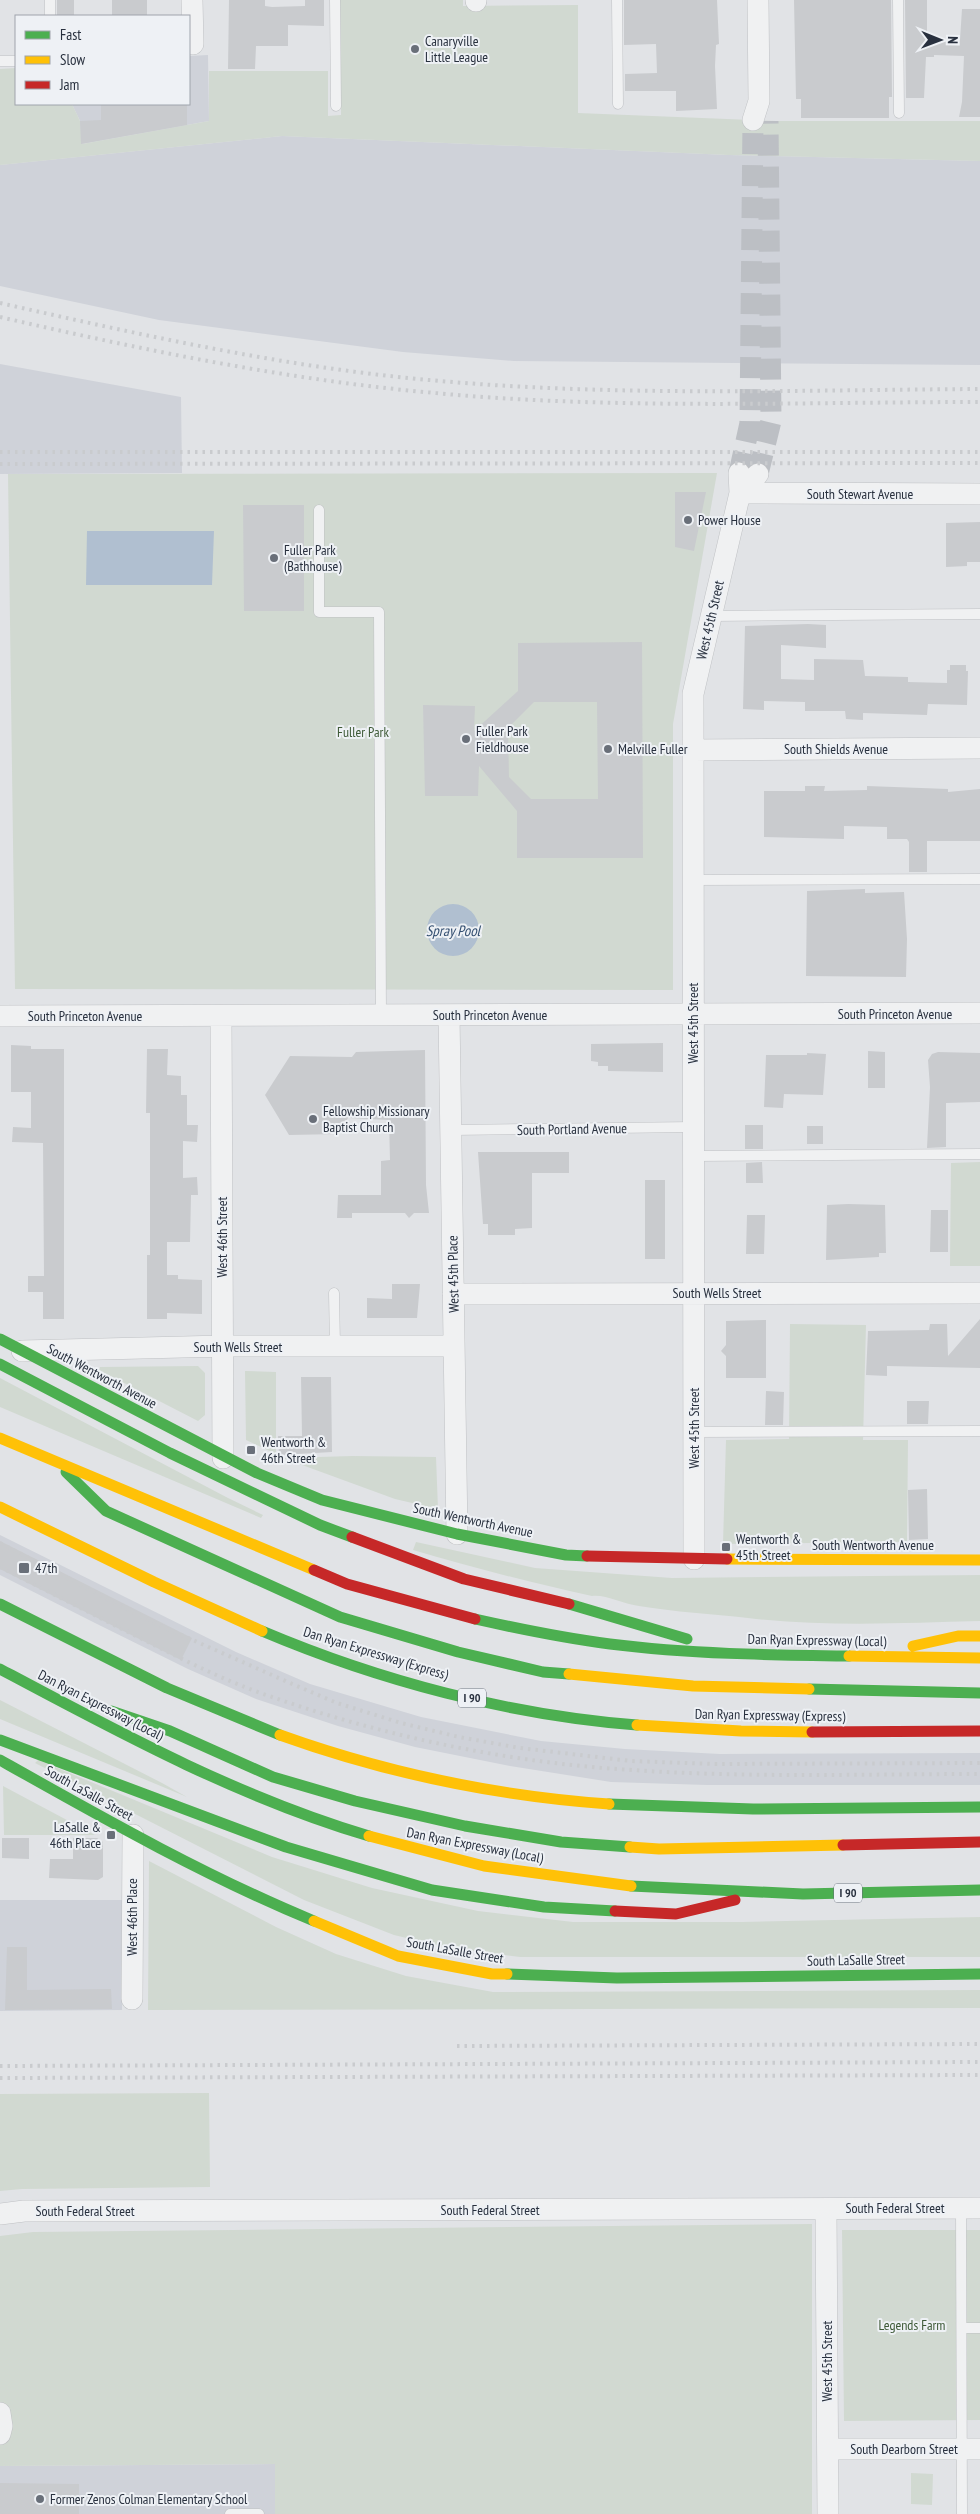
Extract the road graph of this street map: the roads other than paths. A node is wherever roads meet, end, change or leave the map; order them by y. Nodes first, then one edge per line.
1 (50, 0) edge
2 (192, 0) edge
3 (335, 0) edge
4 (617, 0) edge
5 (758, 0) edge
6 (898, 0) edge
7 (50, 15) edge
8 (193, 44) dead end
9 (0, 61) edge
10 (15, 61) edge
11 (618, 104) dead end
12 (336, 106) dead end
13 (899, 113) dead end
14 (760, 114) tunnel mouth
15 (746, 480) joint
16 (980, 494) edge
17 (319, 510) dead end
18 (980, 614) edge
19 (711, 616) junction
20 (980, 748) edge
21 (693, 750) junction
22 (980, 879) edge
23 (693, 880) junction
24 (694, 1014) junction
25 (980, 1014) edge
26 (381, 1015) junction
27 (449, 1015) junction
28 (0, 1016) edge
29 (221, 1016) junction
30 (694, 1127) junction
31 (451, 1130) junction
32 (980, 1154) edge
33 (694, 1156) junction
34 (334, 1293) dead end
35 (694, 1293) junction
36 (980, 1293) edge
37 (453, 1294) junction
38 (0, 1340) edge
39 (223, 1346) junction
40 (335, 1346) junction
41 (454, 1346) junction
42 (22, 1351) junction
43 (0, 1364) edge
44 (980, 1431) edge
45 (694, 1432) junction
46 (0, 1438) edge
47 (224, 1458) junction
48 (56, 1462) junction
49 (0, 1507) edge
50 (458, 1534) junction
51 (694, 1559) junction
52 (980, 1560) edge
53 (0, 1604) edge
54 (980, 1636) edge
55 (736, 1654) junction
56 (869, 1656) junction
57 (980, 1658) edge
58 (0, 1669) edge
59 (15, 1677) junction
60 (980, 1693) edge
61 (980, 1731) edge
62 (0, 1740) edge
63 (0, 1760) edge
64 (980, 1807) edge
65 (132, 1835) junction
66 (980, 1842) edge
67 (980, 1890) edge
68 (937, 1892) junction
69 (760, 1894) junction
70 (980, 1900) edge
71 (980, 1974) edge
72 (132, 2000) dead end
73 (971, 2208) edge
74 (826, 2209) junction
75 (0, 2214) edge
76 (962, 2328) junction
77 (980, 2328) edge
78 (0, 2413) edge
79 (0, 2434) edge
80 (828, 2449) junction
81 (971, 2449) edge
82 (230, 2514) edge
83 (259, 2514) edge
84 (828, 2514) edge
85 (962, 2514) edge

1 - 7 lane
2 - 8 street
3 - 12 lane
4 - 11 lane
5 - 14 street
6 - 13 lane
9 - 10 lane
15 - 16 street, South Stewart Avenue
15 - 19 street, West 45th Street
17 - 26 lane
18 - 19 lane
19 - 21 street, West 45th Street
20 - 21 street, South Shields Avenue
21 - 23 street, West 45th Street
22 - 23 lane
23 - 24 street, West 45th Street
24 - 25 street, South Princeton Avenue
24 - 27 street, South Princeton Avenue
24 - 30 street, West 45th Street
26 - 27 street, South Princeton Avenue
26 - 29 street, South Princeton Avenue
27 - 31 street, West 45th Place
28 - 29 street, South Princeton Avenue
29 - 39 street, West 46th Street
30 - 31 lane, South Portland Avenue
30 - 33 street, West 45th Street
31 - 37 street, West 45th Place
32 - 33 lane
33 - 35 street, West 45th Street
34 - 40 lane
35 - 36 street, South Wells Street
35 - 37 street, South Wells Street
35 - 45 street, West 45th Street
37 - 41 street, West 45th Place
38 - 42 main road, South Wentworth Avenue
39 - 40 street, South Wells Street
39 - 42 street, South Wells Street
39 - 47 street, West 46th Street
40 - 41 street, South Wells Street
41 - 50 street, West 45th Place
42 - 47 main road, South Wentworth Avenue
43 - 55 main road
44 - 45 lane
45 - 51 street, West 45th Street
46 - 48 main road, Dan Ryan Expressway (Local)
47 - 50 main road, South Wentworth Avenue
48 - 55 main road, Dan Ryan Expressway (Local)
48 - 60 main road
49 - 61 main road, Dan Ryan Expressway (Express) / I 90
50 - 51 main road, South Wentworth Avenue
51 - 52 main road, South Wentworth Avenue
53 - 64 main road
54 - 56 main road
55 - 56 main road, Dan Ryan Expressway (Local)
56 - 57 main road, Dan Ryan Expressway (Local)
58 - 59 main road, Dan Ryan Expressway (Local) / I 90
59 - 66 main road
59 - 69 main road, Dan Ryan Expressway (Local) / I 90
62 - 69 main road
63 - 65 main road, South LaSalle Street
65 - 71 main road, South LaSalle Street
65 - 72 street, West 46th Place
67 - 68 main road, Dan Ryan Expressway (Local) / I 90
68 - 69 main road, Dan Ryan Expressway (Local) / I 90
68 - 70 main road
73 - 74 street, South Federal Street
73 - 76 lane
74 - 75 street, South Federal Street
74 - 80 street, West 45th Street
76 - 77 lane
76 - 81 lane
78 - 79 street
80 - 81 street, South Dearborn Street
80 - 84 street, West 45th Street
81 - 85 lane
82 - 83 lane

